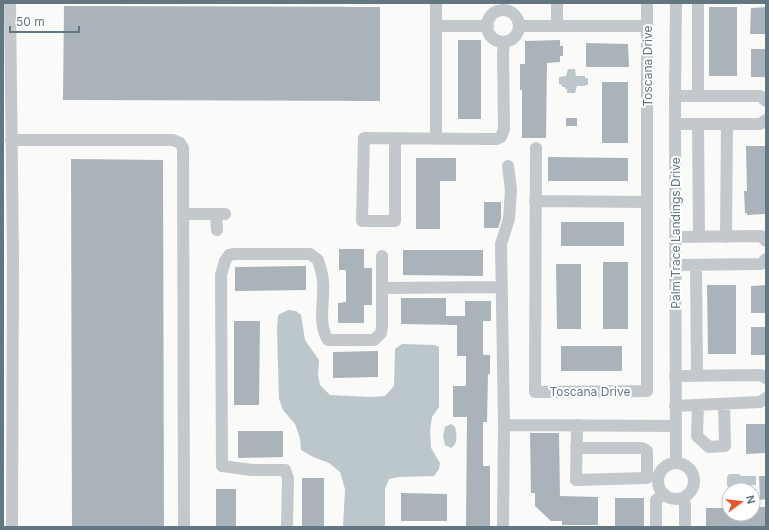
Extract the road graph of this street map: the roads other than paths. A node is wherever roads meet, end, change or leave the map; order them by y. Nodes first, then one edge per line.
1 (10, 3) edge
2 (436, 3) edge
3 (557, 3) edge
4 (648, 3) edge
5 (676, 3) edge
6 (698, 3) edge
7 (504, 6) edge
8 (436, 26) junction
9 (488, 26) junction
10 (519, 26) junction
11 (558, 26) junction
12 (647, 26) junction
13 (504, 42) junction
14 (7, 44) edge
15 (675, 96) junction
16 (698, 96) junction
17 (766, 101) edge
18 (766, 120) edge
19 (675, 124) junction
20 (698, 124) junction
21 (727, 124) junction
22 (395, 139) junction
23 (436, 139) junction
24 (12, 140) junction
25 (536, 148) dead end
26 (508, 166) dead end
27 (536, 201) junction
28 (647, 202) junction
29 (184, 214) junction
30 (8, 219) edge
31 (216, 230) dead end
32 (675, 237) junction
33 (699, 237) junction
34 (726, 237) junction
35 (766, 241) edge
36 (382, 256) dead end
37 (766, 259) edge
38 (8, 260) edge
39 (675, 265) junction
40 (696, 265) junction
41 (502, 287) junction
42 (382, 288) junction
43 (697, 375) junction
44 (675, 376) junction
45 (766, 378) edge
46 (766, 398) edge
47 (724, 404) junction
48 (698, 405) junction
49 (675, 406) junction
50 (8, 407) edge
51 (504, 425) junction
52 (577, 425) junction
53 (676, 426) junction
54 (576, 448) junction
55 (676, 463) junction
56 (647, 478) junction
57 (660, 497) junction
58 (683, 498) junction
59 (12, 527) edge
60 (184, 527) edge
61 (287, 527) edge
62 (503, 527) edge
63 (656, 527) edge
64 (685, 527) edge

1 - 14 street
2 - 8 street
3 - 11 street
4 - 12 street, Toscana Drive
5 - 15 street, Palm Trace Landings Drive
6 - 16 street
7 - 9 street
7 - 10 street
8 - 9 street
8 - 23 street
9 - 13 street
10 - 11 street
10 - 13 street
11 - 12 street
12 - 28 street, Toscana Drive
13 - 23 street
14 - 24 street
15 - 16 street
15 - 19 street, Palm Trace Landings Drive
16 - 17 street
18 - 21 street
19 - 20 street
19 - 32 street, Palm Trace Landings Drive
20 - 21 street
20 - 33 street
21 - 34 street
22 - 22 street
22 - 23 street
24 - 29 street
24 - 30 street
25 - 27 street, Toscana Drive
26 - 41 street
27 - 28 street
27 - 28 street, Toscana Drive
29 - 31 street
29 - 60 street
30 - 38 street
32 - 33 street
32 - 39 street, Palm Trace Landings Drive
33 - 34 street
34 - 35 street
36 - 42 street
37 - 40 street
38 - 50 street
39 - 40 street
39 - 44 street, Palm Trace Landings Drive
40 - 43 street
41 - 42 street
41 - 51 street
42 - 61 street
43 - 44 street
43 - 45 street
44 - 49 street, Palm Trace Landings Drive
46 - 47 street
47 - 48 street
47 - 48 street
48 - 49 street
49 - 53 street, Palm Trace Landings Drive
50 - 59 street
51 - 52 street
51 - 62 street
52 - 53 street
52 - 54 street
53 - 55 street, Palm Trace Landings Drive
54 - 56 street
54 - 56 street
55 - 57 street
55 - 58 street
56 - 57 street
57 - 58 street
57 - 63 street
58 - 64 street

